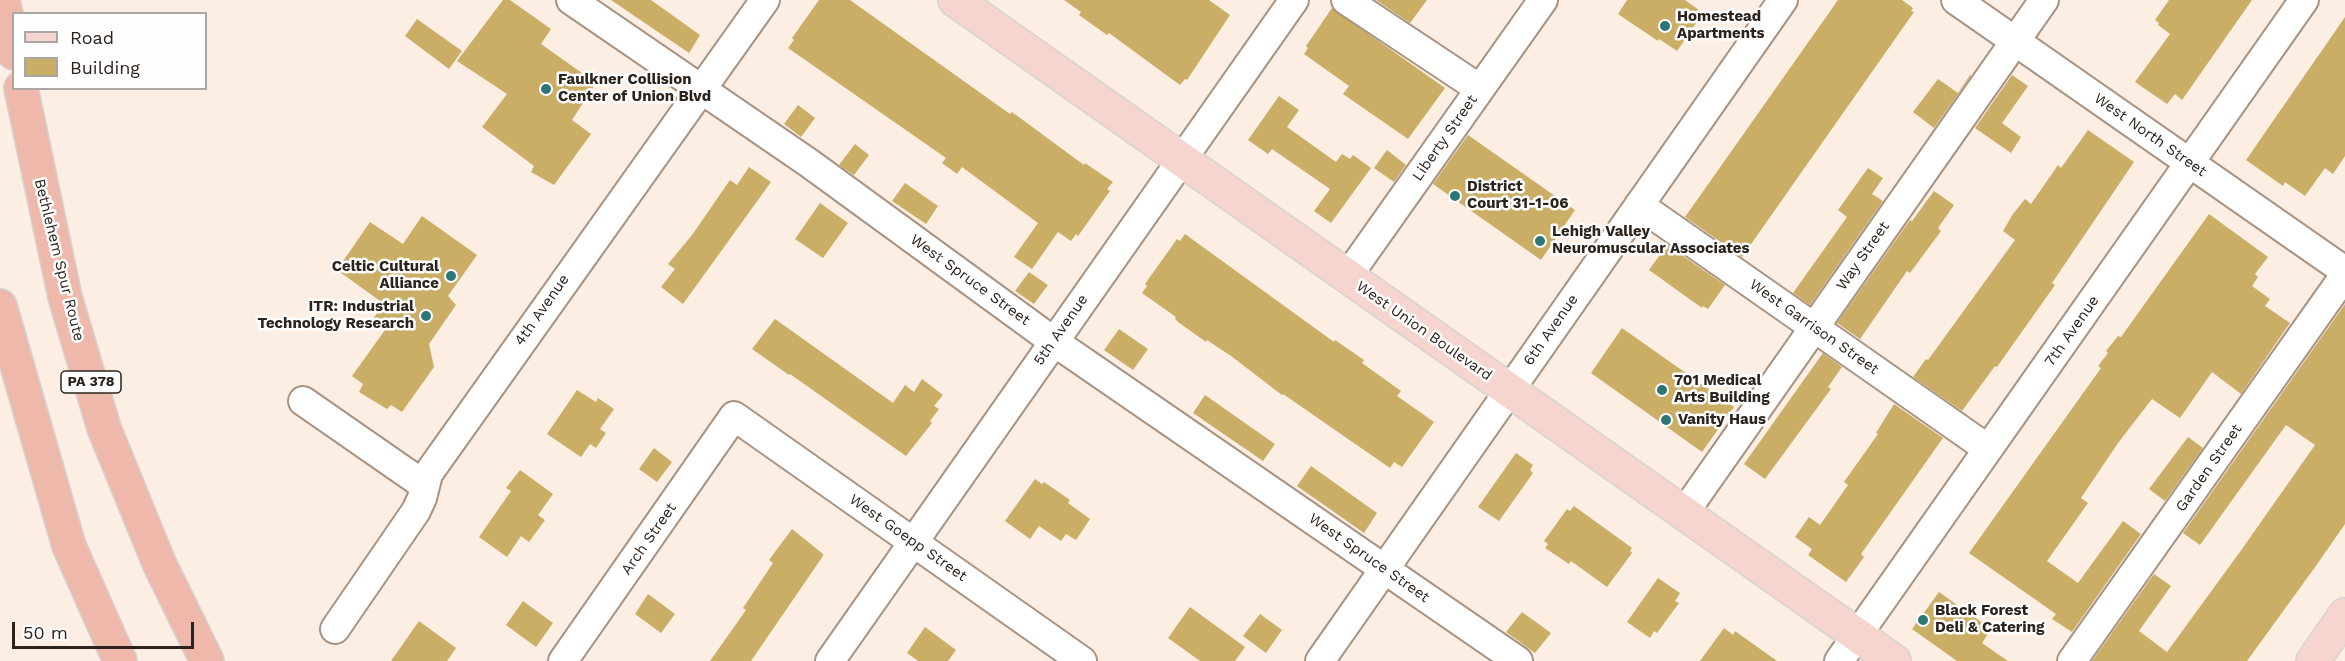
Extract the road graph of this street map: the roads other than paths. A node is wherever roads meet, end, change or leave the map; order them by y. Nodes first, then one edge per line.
1 (3, 0) edge
2 (571, 0) edge
3 (765, 0) edge
4 (955, 0) edge
5 (1294, 0) edge
6 (1346, 0) edge
7 (1543, 0) edge
8 (1783, 0) edge
9 (1956, 0) edge
10 (2044, 0) edge
11 (2304, 0) edge
12 (2015, 42) junction
13 (12, 43) edge
14 (1480, 89) junction
15 (21, 90) edge
16 (699, 90) junction
17 (1181, 159) junction
18 (2190, 163) junction
19 (1639, 205) junction
20 (2345, 273) edge
21 (1347, 277) junction
22 (0, 306) edge
23 (1814, 327) junction
24 (1053, 341) junction
25 (0, 374) edge
26 (1509, 390) junction
27 (303, 401) dead end
28 (734, 416) joint
29 (1988, 449) junction
30 (424, 485) junction
31 (1684, 513) junction
32 (913, 542) junction
33 (69, 546) junction
34 (1385, 569) junction
35 (2345, 615) edge
36 (335, 629) dead end
37 (1857, 635) junction
38 (120, 661) edge
39 (207, 661) edge
40 (563, 661) edge
41 (830, 661) edge
42 (1082, 661) edge
43 (1320, 661) edge
44 (1518, 661) edge
45 (1839, 661) edge
46 (1894, 661) edge
47 (2072, 661) edge
48 (2313, 661) edge

1 - 13 highway
2 - 16 street, West Spruce Street
3 - 16 street, 4th Avenue
4 - 17 main road, West Union Boulevard
5 - 17 street, 5th Avenue
6 - 14 street
7 - 14 street, Liberty Street
8 - 19 street, 6th Avenue
9 - 12 street, West North Street
10 - 12 street, Way Street
11 - 18 street, 7th Avenue
12 - 18 street, West North Street
12 - 23 street, Way Street
14 - 21 street, Liberty Street
15 - 39 highway, Bethlehem Spur Route / PA 378
16 - 24 street, West Spruce Street
16 - 30 street, 4th Avenue
17 - 21 main road, West Union Boulevard
17 - 24 street, 5th Avenue
18 - 20 street, West North Street
18 - 29 street, 7th Avenue
19 - 23 street, West Garrison Street
19 - 26 street, 6th Avenue
20 - 47 street, Garden Street
21 - 26 main road, West Union Boulevard
22 - 33 highway
23 - 29 street, West Garrison Street
23 - 31 street, Way Street
24 - 32 street, 5th Avenue
24 - 34 street, West Spruce Street
25 - 33 highway
26 - 31 main road, West Union Boulevard
26 - 34 street, 6th Avenue
27 - 30 street
28 - 32 street, West Goepp Street
28 - 40 street, Arch Street
29 - 37 street, 7th Avenue
30 - 36 street, 4th Avenue
31 - 37 main road, West Union Boulevard
32 - 41 street, 5th Avenue
32 - 42 street, West Goepp Street
33 - 38 highway
34 - 43 street, 6th Avenue
34 - 44 street, West Spruce Street
35 - 48 main road
37 - 45 street, 7th Avenue
37 - 46 main road, West Union Boulevard

